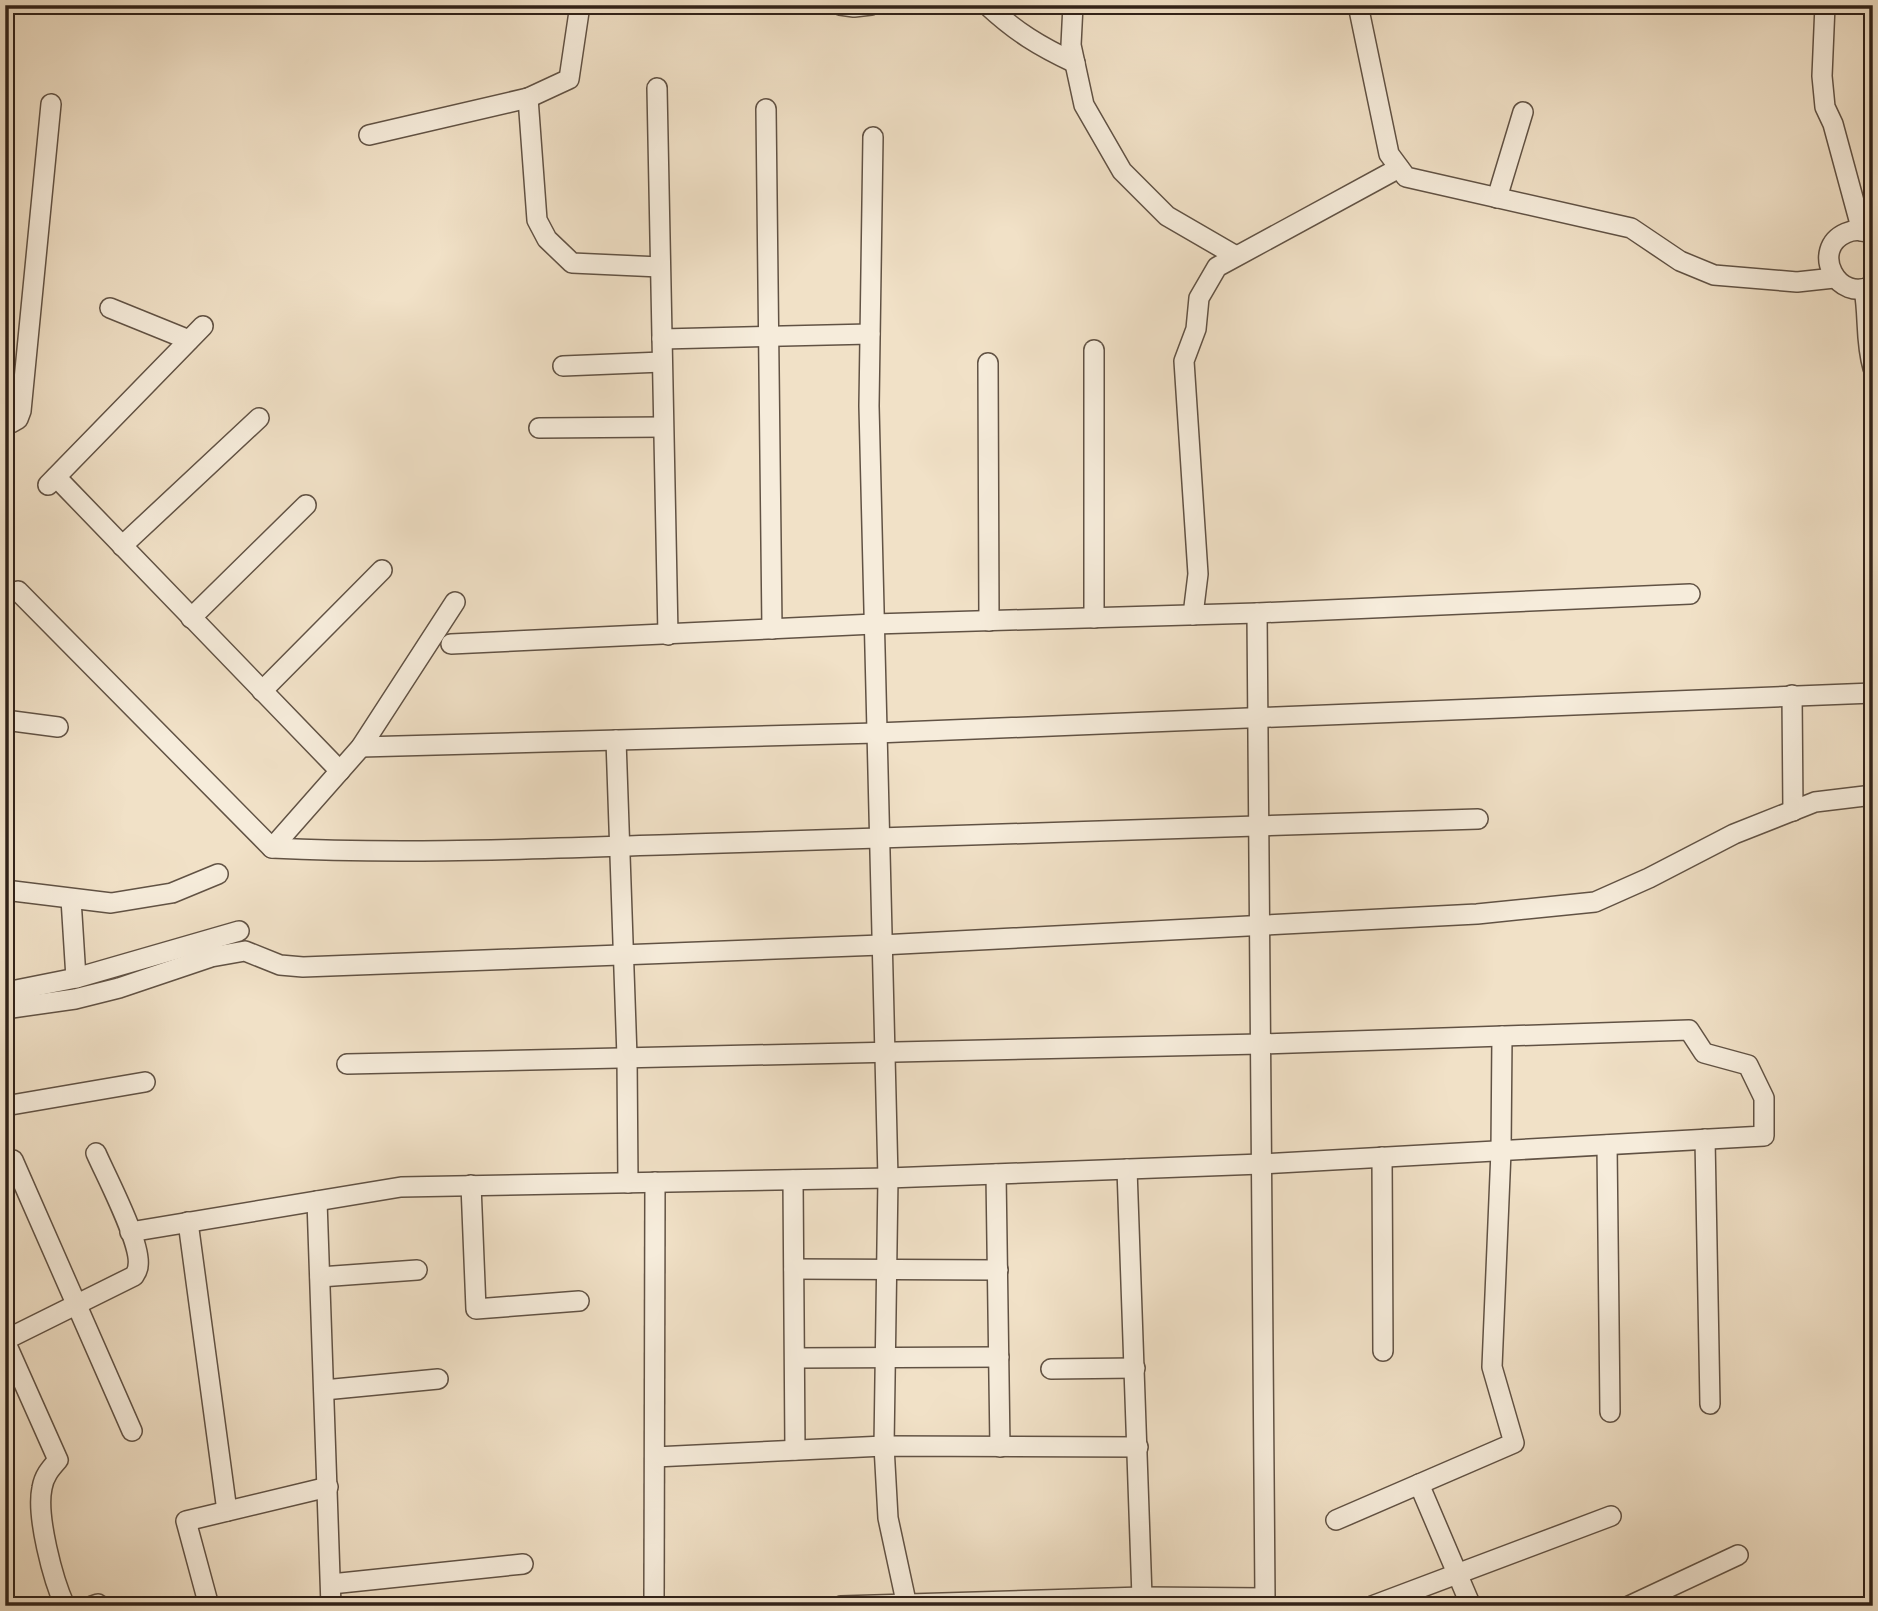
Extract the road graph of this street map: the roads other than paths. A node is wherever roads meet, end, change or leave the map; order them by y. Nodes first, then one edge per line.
1 (580, 5) edge
2 (840, 5) edge
3 (871, 5) edge
4 (987, 5) edge
5 (1073, 5) edge
6 (1358, 5) edge
7 (1825, 5) edge
8 (1075, 63) junction
9 (657, 88) dead end
10 (528, 98) junction
11 (51, 104) dead end
12 (766, 109) dead end
13 (1523, 112) dead end
14 (369, 135) dead end
15 (873, 137) dead end
16 (1399, 168) junction
17 (1497, 198) junction
18 (1867, 233) edge
19 (1236, 256) junction
20 (660, 267) junction
21 (1834, 278) junction
22 (1869, 297) edge
23 (110, 308) dead end
24 (870, 334) junction
25 (768, 336) junction
26 (662, 339) junction
27 (1094, 349) dead end
28 (662, 362) junction
29 (988, 363) dead end
30 (563, 366) dead end
31 (1873, 368) edge
32 (259, 418) dead end
33 (5, 423) edge
34 (663, 427) junction
35 (539, 428) dead end
36 (306, 505) dead end
37 (122, 546) junction
38 (382, 570) dead end
39 (18, 591) dead end
40 (1690, 594) dead end
41 (455, 602) dead end
42 (1257, 613) junction
43 (1193, 615) junction
44 (191, 618) junction
45 (1094, 618) junction
46 (989, 621) junction
47 (874, 624) junction
48 (772, 629) junction
49 (667, 635) junction
50 (451, 644) dead end
51 (261, 691) junction
52 (1873, 693) edge
53 (1792, 695) junction
54 (1258, 717) junction
55 (5, 720) edge
56 (58, 727) dead end
57 (876, 733) junction
58 (616, 740) junction
59 (361, 747) junction
60 (340, 771) junction
61 (1873, 794) edge
62 (1793, 810) junction
63 (1478, 819) dead end
64 (1258, 824) junction
65 (879, 839) junction
66 (621, 846) junction
67 (272, 848) junction
68 (218, 874) dead end
69 (5, 891) edge
70 (71, 899) junction
71 (1259, 926) junction
72 (239, 931) dead end
73 (881, 945) junction
74 (624, 955) junction
75 (76, 978) junction
76 (6, 992) edge
77 (5, 1009) edge
78 (1502, 1036) junction
79 (1260, 1044) junction
80 (885, 1051) junction
81 (627, 1057) junction
82 (347, 1064) dead end
83 (145, 1082) dead end
84 (5, 1106) edge
85 (1705, 1139) junction
86 (1607, 1145) junction
87 (1501, 1151) junction
88 (96, 1153) dead end
89 (1382, 1157) junction
90 (13, 1160) dead end
91 (1261, 1164) junction
92 (1127, 1169) junction
93 (996, 1174) junction
94 (888, 1178) junction
95 (793, 1180) junction
96 (655, 1182) junction
97 (628, 1183) junction
98 (14, 1185) edge
99 (471, 1185) junction
100 (317, 1200) junction
101 (188, 1222) junction
102 (130, 1232) junction
103 (887, 1268) junction
104 (794, 1269) junction
105 (417, 1270) dead end
106 (998, 1270) junction
107 (320, 1277) junction
108 (579, 1301) dead end
109 (75, 1305) junction
110 (5, 1341) edge
111 (1383, 1352) dead end
112 (887, 1356) junction
113 (999, 1357) junction
114 (795, 1358) junction
115 (1135, 1368) junction
116 (1051, 1369) dead end
117 (439, 1379) dead end
118 (324, 1390) junction
119 (1710, 1404) dead end
120 (1610, 1412) dead end
121 (132, 1431) dead end
122 (884, 1446) junction
123 (1000, 1447) junction
124 (1138, 1447) junction
125 (795, 1450) junction
126 (655, 1457) junction
127 (1419, 1484) junction
128 (328, 1487) junction
129 (227, 1511) junction
130 (1611, 1516) dead end
131 (1336, 1520) dead end
132 (1738, 1555) dead end
133 (523, 1564) dead end
134 (1457, 1574) junction
135 (331, 1584) junction
136 (1142, 1597) junction
137 (1096, 1602) edge
138 (1266, 1602) edge
139 (906, 1604) edge
140 (65, 1606) edge
141 (92, 1606) edge
142 (99, 1606) edge
143 (209, 1606) edge
144 (331, 1606) edge
145 (653, 1606) edge
146 (841, 1606) edge
147 (1372, 1606) edge
148 (1471, 1606) edge
149 (1629, 1606) edge

1 - 10 street
2 - 3 street
4 - 8 street
5 - 8 street
6 - 16 street
7 - 18 street
8 - 19 street
9 - 20 street
10 - 14 street
10 - 20 street
11 - 33 street
12 - 25 street
13 - 17 street
15 - 24 street
16 - 17 street
16 - 19 street
17 - 21 street
18 - 21 street
19 - 43 street
20 - 26 street
21 - 22 street
22 - 31 street
23 - 37 street
24 - 25 street
24 - 47 street
25 - 26 street
25 - 48 street
26 - 28 street
27 - 45 street
28 - 30 street
28 - 34 street
29 - 46 street
32 - 37 street
34 - 35 street
34 - 49 street
36 - 44 street
37 - 44 street
38 - 51 street
39 - 67 street
40 - 42 street
41 - 59 street
42 - 43 street
42 - 54 street
43 - 45 street
44 - 51 street
45 - 46 street
46 - 47 street
47 - 48 street
47 - 57 street
48 - 49 street
49 - 50 street
51 - 60 street
52 - 53 street
53 - 54 street
53 - 62 street
54 - 57 street
54 - 64 street
55 - 56 street
57 - 58 street
57 - 65 street
58 - 59 street
58 - 66 street
59 - 60 street
60 - 67 street
61 - 62 street
62 - 71 street
63 - 64 street
64 - 65 street
64 - 71 street
65 - 66 street
65 - 73 street
66 - 67 street
66 - 74 street
68 - 70 street
69 - 70 street
70 - 75 street
71 - 73 street
71 - 79 street
72 - 75 street
73 - 74 street
73 - 80 street
74 - 77 street
74 - 81 street
75 - 76 street
78 - 79 street
78 - 85 street
78 - 87 street
79 - 80 street
79 - 91 street
80 - 81 street
80 - 94 street
81 - 82 street
81 - 97 street
83 - 84 street
85 - 86 street
85 - 119 street
86 - 87 street
86 - 120 street
87 - 89 street
87 - 127 street
88 - 102 street
89 - 91 street
89 - 111 street
90 - 98 street
91 - 92 street
91 - 138 street
92 - 93 street
92 - 115 street
93 - 94 street
93 - 106 street
94 - 95 street
94 - 103 street
95 - 96 street
95 - 104 street
96 - 97 street
96 - 126 street
97 - 99 street
98 - 109 street
99 - 100 street
99 - 108 street
100 - 101 street
100 - 107 street
101 - 102 street
101 - 129 street
102 - 109 street
103 - 104 street
103 - 106 street
103 - 112 street
104 - 114 street
105 - 107 street
106 - 113 street
107 - 118 street
109 - 110 street
109 - 121 street
110 - 140 street
112 - 113 street
112 - 114 street
112 - 122 street
113 - 123 street
114 - 125 street
115 - 116 street
115 - 124 street
117 - 118 street
118 - 128 street
122 - 123 street
122 - 125 street
122 - 139 street
123 - 124 street
124 - 136 street
125 - 126 street
126 - 145 street
127 - 131 street
127 - 134 street
128 - 129 street
128 - 135 street
129 - 143 street
130 - 134 street
132 - 149 street
133 - 135 street
134 - 147 street
134 - 148 street
135 - 144 street
136 - 137 street
136 - 138 street
137 - 139 street
139 - 146 street
141 - 142 street

